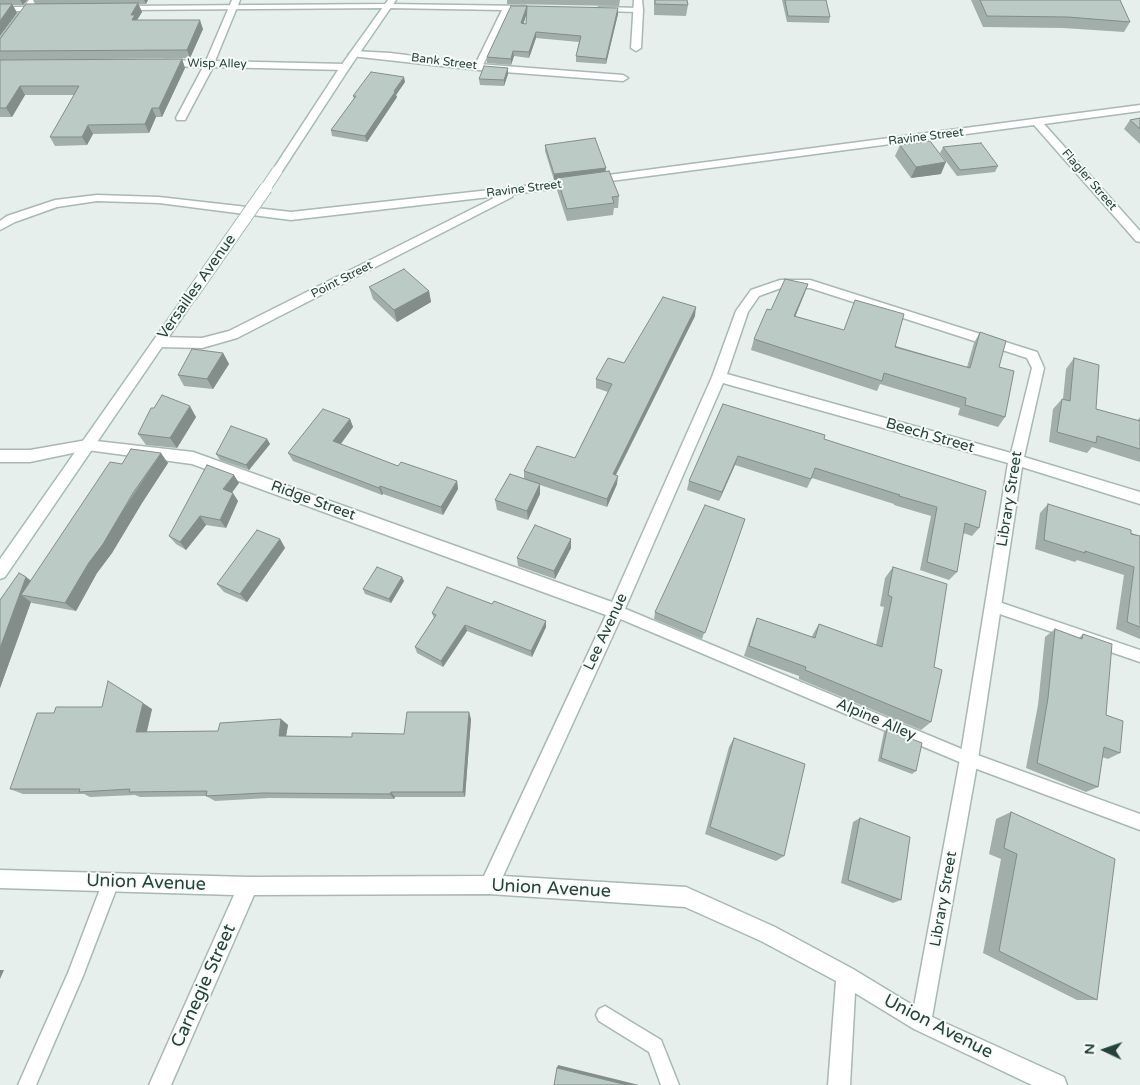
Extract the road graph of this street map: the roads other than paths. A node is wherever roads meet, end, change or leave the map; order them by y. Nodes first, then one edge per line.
1 (33, 0) edge
2 (390, 3) edge
3 (235, 4) edge
4 (639, 5) edge
5 (115, 8) edge
6 (506, 8) junction
7 (535, 8) edge
8 (0, 9) edge
9 (26, 9) junction
10 (46, 9) edge
11 (592, 9) edge
12 (0, 44) edge
13 (636, 48) dead end
14 (354, 54) junction
15 (150, 63) edge
16 (210, 63) junction
17 (345, 67) junction
18 (478, 67) junction
19 (623, 78) dead end
20 (1140, 108) edge
21 (181, 118) dead end
22 (1037, 122) junction
23 (517, 190) junction
24 (0, 226) edge
25 (1140, 238) edge
26 (159, 342) junction
27 (719, 377) junction
28 (87, 445) junction
29 (0, 456) edge
30 (1016, 460) junction
31 (1140, 498) edge
32 (0, 572) edge
33 (993, 606) junction
34 (616, 611) junction
35 (1140, 656) edge
36 (969, 759) junction
37 (1140, 822) edge
38 (0, 879) edge
39 (111, 882) junction
40 (489, 885) junction
41 (248, 886) junction
42 (846, 976) junction
43 (605, 1015) dead end
44 (921, 1022) junction
45 (28, 1085) edge
46 (160, 1085) edge
47 (670, 1085) edge
48 (839, 1085) edge
49 (1056, 1085) edge

1 - 9 street
2 - 3 lane
2 - 6 lane
2 - 14 street, Versailles Avenue
3 - 5 lane
3 - 16 street
4 - 11 lane
4 - 13 street
6 - 7 lane
6 - 18 lane
8 - 9 lane
9 - 10 lane
9 - 12 street
14 - 17 street, Versailles Avenue
14 - 18 street, Bank Street
15 - 16 street, Wisp Alley
16 - 17 street, Wisp Alley
16 - 21 street
17 - 26 street, Versailles Avenue, bridge
18 - 19 street, Bank Street
20 - 22 street, Ravine Street
22 - 23 street, Ravine Street
22 - 25 street, Flagler Street
23 - 24 street, Ravine Street
23 - 26 street, Point Street
26 - 28 street, Versailles Avenue
27 - 30 street, Beech Street
27 - 30 street, Library Street
27 - 34 street, Lee Avenue
28 - 29 street, Ridge Street
28 - 32 street, Versailles Avenue
28 - 34 street, Ridge Street
30 - 31 street, Beech Street
30 - 33 street, Library Street
33 - 35 lane
33 - 36 street, Library Street
34 - 36 lane, Alpine Alley
34 - 40 street, Lee Avenue
36 - 37 lane, Alpine Alley
36 - 44 street, Library Street
38 - 39 street, Union Avenue
39 - 41 street, Union Avenue
39 - 45 lane
40 - 41 street, Union Avenue
40 - 42 street, Union Avenue
41 - 46 street, Carnegie Street
42 - 44 street, Union Avenue
42 - 48 street
43 - 47 lane
44 - 49 street, Union Avenue

